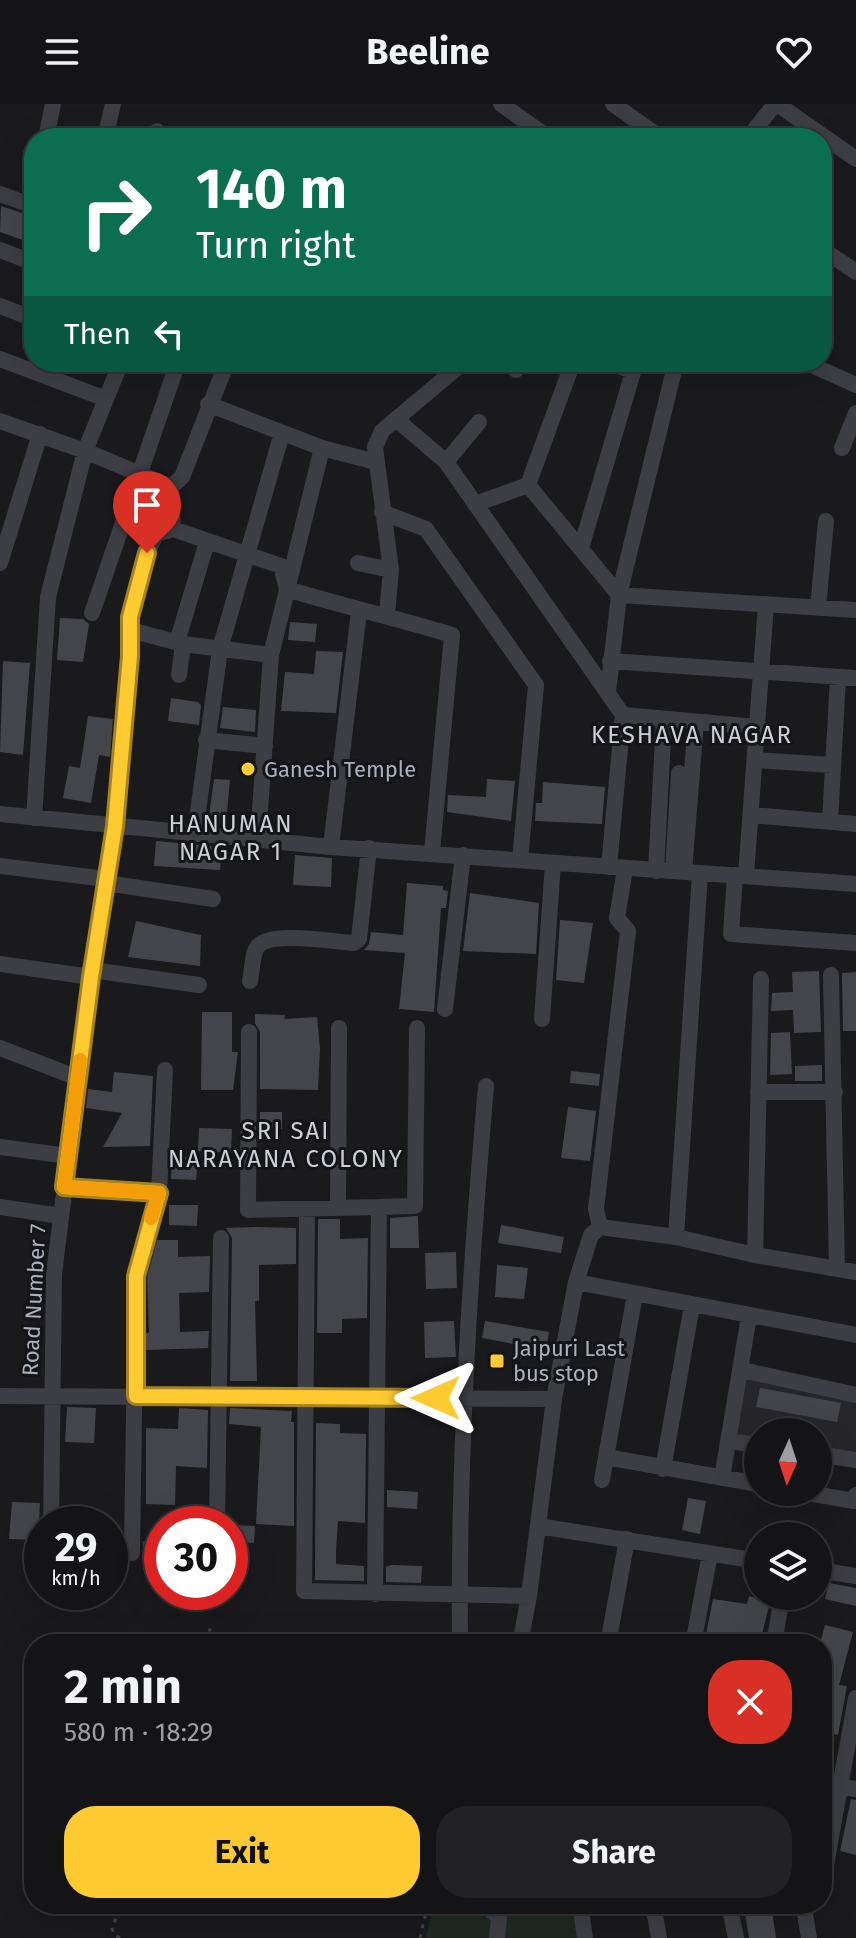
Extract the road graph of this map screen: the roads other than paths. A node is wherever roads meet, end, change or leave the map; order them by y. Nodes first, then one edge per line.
1 (53, 104) edge
2 (113, 104) edge
3 (501, 104) edge
4 (613, 104) edge
5 (776, 104) edge
6 (48, 128) edge
7 (107, 128) edge
8 (535, 128) edge
9 (647, 128) edge
10 (756, 128) edge
11 (811, 128) edge
12 (832, 142) edge
13 (856, 159) edge
14 (0, 194) edge
15 (24, 201) edge
16 (0, 250) edge
17 (832, 256) edge
18 (24, 259) edge
19 (856, 272) edge
20 (0, 306) edge
21 (24, 315) edge
22 (0, 359) edge
23 (24, 368) edge
24 (34, 372) edge
25 (117, 372) edge
26 (174, 372) edge
27 (222, 372) edge
28 (452, 372) edge
29 (569, 372) edge
30 (633, 372) edge
31 (674, 372) edge
32 (827, 372) edge
33 (856, 385) edge
34 (106, 399) junction
35 (208, 404) junction
36 (856, 413) edge
37 (396, 419) junction
38 (0, 421) edge
39 (479, 422) dead end
40 (282, 433) junction
41 (40, 434) junction
42 (322, 448) junction
43 (842, 448) dead end
44 (85, 451) junction
45 (376, 462) junction
46 (446, 462) junction
47 (139, 472) junction
48 (528, 485) junction
49 (171, 487) junction
50 (475, 504) junction
51 (382, 512) junction
52 (826, 521) dead end
53 (173, 529) junction
54 (207, 542) junction
55 (581, 548) junction
56 (247, 554) junction
57 (0, 563) edge
58 (358, 563) dead end
59 (391, 570) junction
60 (287, 589) junction
61 (619, 595) junction
62 (766, 604) junction
63 (818, 608) junction
64 (856, 610) edge
65 (359, 611) junction
66 (92, 613) dead end
67 (387, 615) junction
68 (130, 630) junction
69 (180, 643) junction
70 (220, 649) junction
71 (271, 655) junction
72 (610, 661) junction
73 (761, 671) junction
74 (179, 675) dead end
75 (838, 678) junction
76 (856, 678) edge
77 (608, 692) junction
78 (623, 715) junction
79 (664, 720) junction
80 (696, 722) junction
81 (757, 727) junction
82 (206, 740) junction
83 (265, 746) junction
84 (755, 760) junction
85 (833, 765) junction
86 (679, 773) dead end
87 (0, 814) edge
88 (752, 815) junction
89 (34, 818) junction
90 (830, 822) junction
91 (856, 824) edge
92 (115, 826) junction
93 (195, 834) junction
94 (258, 839) junction
95 (331, 847) junction
96 (369, 848) junction
97 (432, 852) junction
98 (463, 855) junction
99 (520, 860) junction
100 (553, 863) junction
101 (0, 866) edge
102 (617, 868) junction
103 (678, 872) junction
104 (741, 875) junction
105 (106, 881) junction
106 (856, 884) edge
107 (213, 899) dead end
108 (856, 943) edge
109 (0, 964) edge
110 (91, 973) junction
111 (831, 975) dead end
112 (761, 979) dead end
113 (250, 981) dead end
114 (199, 985) dead end
115 (445, 1009) dead end
116 (542, 1019) dead end
117 (339, 1028) dead end
118 (417, 1028) dead end
119 (249, 1032) dead end
120 (0, 1048) edge
121 (165, 1070) dead end
122 (78, 1078) junction
123 (486, 1086) dead end
124 (758, 1092) junction
125 (835, 1092) junction
126 (0, 1147) edge
127 (68, 1156) junction
128 (64, 1187) junction
129 (159, 1193) junction
130 (0, 1207) edge
131 (338, 1207) junction
132 (379, 1207) junction
133 (307, 1209) junction
134 (61, 1216) junction
135 (600, 1227) junction
136 (676, 1237) junction
137 (221, 1238) dead end
138 (755, 1255) junction
139 (837, 1268) junction
140 (856, 1272) edge
141 (576, 1282) junction
142 (635, 1294) junction
143 (692, 1305) junction
144 (749, 1316) junction
145 (856, 1335) edge
146 (742, 1370) junction
147 (856, 1395) edge
148 (0, 1396) edge
149 (136, 1396) junction
150 (51, 1397) junction
151 (219, 1397) junction
152 (305, 1397) junction
153 (379, 1398) junction
154 (464, 1399) junction
155 (554, 1399) junction
156 (729, 1441) junction
157 (744, 1443) edge
158 (832, 1456) edge
159 (606, 1457) junction
160 (856, 1460) edge
161 (663, 1469) junction
162 (722, 1478) junction
163 (602, 1480) dead end
164 (744, 1482) edge
165 (856, 1495) edge
166 (832, 1497) edge
167 (51, 1506) edge
168 (217, 1506) edge
169 (538, 1526) junction
170 (627, 1539) junction
171 (132, 1553) dead end
172 (710, 1554) junction
173 (744, 1559) edge
174 (832, 1572) edge
175 (856, 1576) edge
176 (375, 1594) junction
177 (460, 1596) junction
178 (529, 1596) junction
179 (780, 1610) edge
180 (460, 1634) edge
181 (522, 1634) edge
182 (610, 1634) edge
183 (695, 1634) edge
184 (776, 1634) edge
185 (856, 1698) edge
186 (848, 1788) edge
187 (832, 1849) edge
188 (495, 1914) edge
189 (581, 1914) edge
190 (655, 1914) edge
191 (731, 1914) edge
192 (805, 1914) edge
193 (497, 1938) edge
194 (585, 1938) edge
195 (659, 1938) edge
196 (736, 1938) edge
197 (809, 1938) edge

1 - 6 street
2 - 7 street
3 - 8 street
4 - 9 street
5 - 10 street
5 - 11 street
12 - 13 street
14 - 15 street
16 - 18 street
17 - 19 street
20 - 21 street
22 - 23 street
24 - 34 street
25 - 34 street
26 - 47 street
27 - 35 street
28 - 37 street
29 - 48 street
30 - 55 street
31 - 61 street
32 - 33 street
34 - 44 street
35 - 40 street
35 - 49 street
36 - 43 street
37 - 45 street
37 - 46 street
38 - 41 street
39 - 46 street
40 - 42 street
40 - 56 street
41 - 44 street
41 - 57 street
42 - 45 street
42 - 60 street
44 - 47 street
44 - 89 street
45 - 51 street
46 - 50 street
47 - 49 street
47 - 66 street
48 - 50 street
48 - 55 street
49 - 53 street
50 - 77 street
51 - 59 street
51 - 99 street
52 - 63 street
53 - 54 street
53 - 68 street, Road Number 7
54 - 56 street
54 - 69 street
55 - 61 street
56 - 60 street
56 - 70 street
58 - 59 street
59 - 67 street
60 - 65 street
60 - 71 street
61 - 62 street
61 - 72 street
62 - 63 street
62 - 73 street
63 - 64 street
65 - 67 street
65 - 95 street
67 - 97 street
68 - 69 street
68 - 92 street, Road Number 7
69 - 70 street
69 - 74 street
70 - 71 street
70 - 82 street
71 - 83 street
72 - 73 street
72 - 77 street
73 - 75 street
73 - 81 street
75 - 76 street
75 - 85 street
77 - 78 street
78 - 79 street
78 - 102 street
79 - 80 street
79 - 103 street
80 - 81 street
80 - 103 street
81 - 84 street
82 - 83 street
82 - 93 street
83 - 94 street
84 - 85 street
84 - 88 street
85 - 90 street
86 - 103 street
87 - 89 street
88 - 90 street
88 - 104 street
89 - 92 street
90 - 91 street
92 - 93 street
92 - 105 street, Road Number 7
93 - 94 street
94 - 95 street
95 - 96 street
96 - 97 street
96 - 113 street
97 - 98 street
98 - 99 street
98 - 115 street
99 - 100 street
100 - 102 street
100 - 116 street
101 - 105 street
102 - 103 street
102 - 135 street
103 - 104 street
103 - 136 street
104 - 106 street
104 - 108 street
105 - 107 street
105 - 110 street, Road Number 7
109 - 110 street
110 - 114 street
110 - 122 street, Road Number 7
111 - 125 street
112 - 124 street
117 - 131 street
118 - 132 street
119 - 133 street
120 - 122 street
121 - 129 street
122 - 127 street, Road Number 7
123 - 154 street
124 - 125 street
124 - 138 street
125 - 139 street
126 - 127 street
127 - 128 street, Road Number 7
128 - 129 street
128 - 134 street, Road Number 7
129 - 149 street
130 - 134 street
131 - 132 street
131 - 133 street
132 - 153 street
133 - 152 street
134 - 150 street, Road Number 7
135 - 136 street
135 - 141 street
136 - 138 street
137 - 151 street
138 - 139 street
139 - 140 street
141 - 142 street
141 - 155 street
142 - 143 street
142 - 159 street
143 - 144 street
143 - 161 street
144 - 145 street
144 - 146 street
146 - 147 street
146 - 156 street
148 - 150 street
149 - 150 street
149 - 151 street
149 - 171 street
150 - 167 street, Road Number 7
151 - 152 street
151 - 168 street
152 - 153 street
152 - 176 street
153 - 154 street
153 - 176 street
154 - 155 street
154 - 177 street
155 - 169 street
156 - 157 street
156 - 162 street
158 - 160 street
159 - 161 street
159 - 163 street
161 - 162 street
162 - 164 street
165 - 166 street
169 - 170 street
169 - 178 street
170 - 172 street
170 - 182 street
172 - 173 street
172 - 183 street
174 - 175 street
176 - 177 street
177 - 178 street
177 - 180 street
178 - 181 street
179 - 184 street
185 - 186 street
186 - 187 street
188 - 193 street
189 - 194 street
190 - 195 street
191 - 196 street
192 - 197 street

